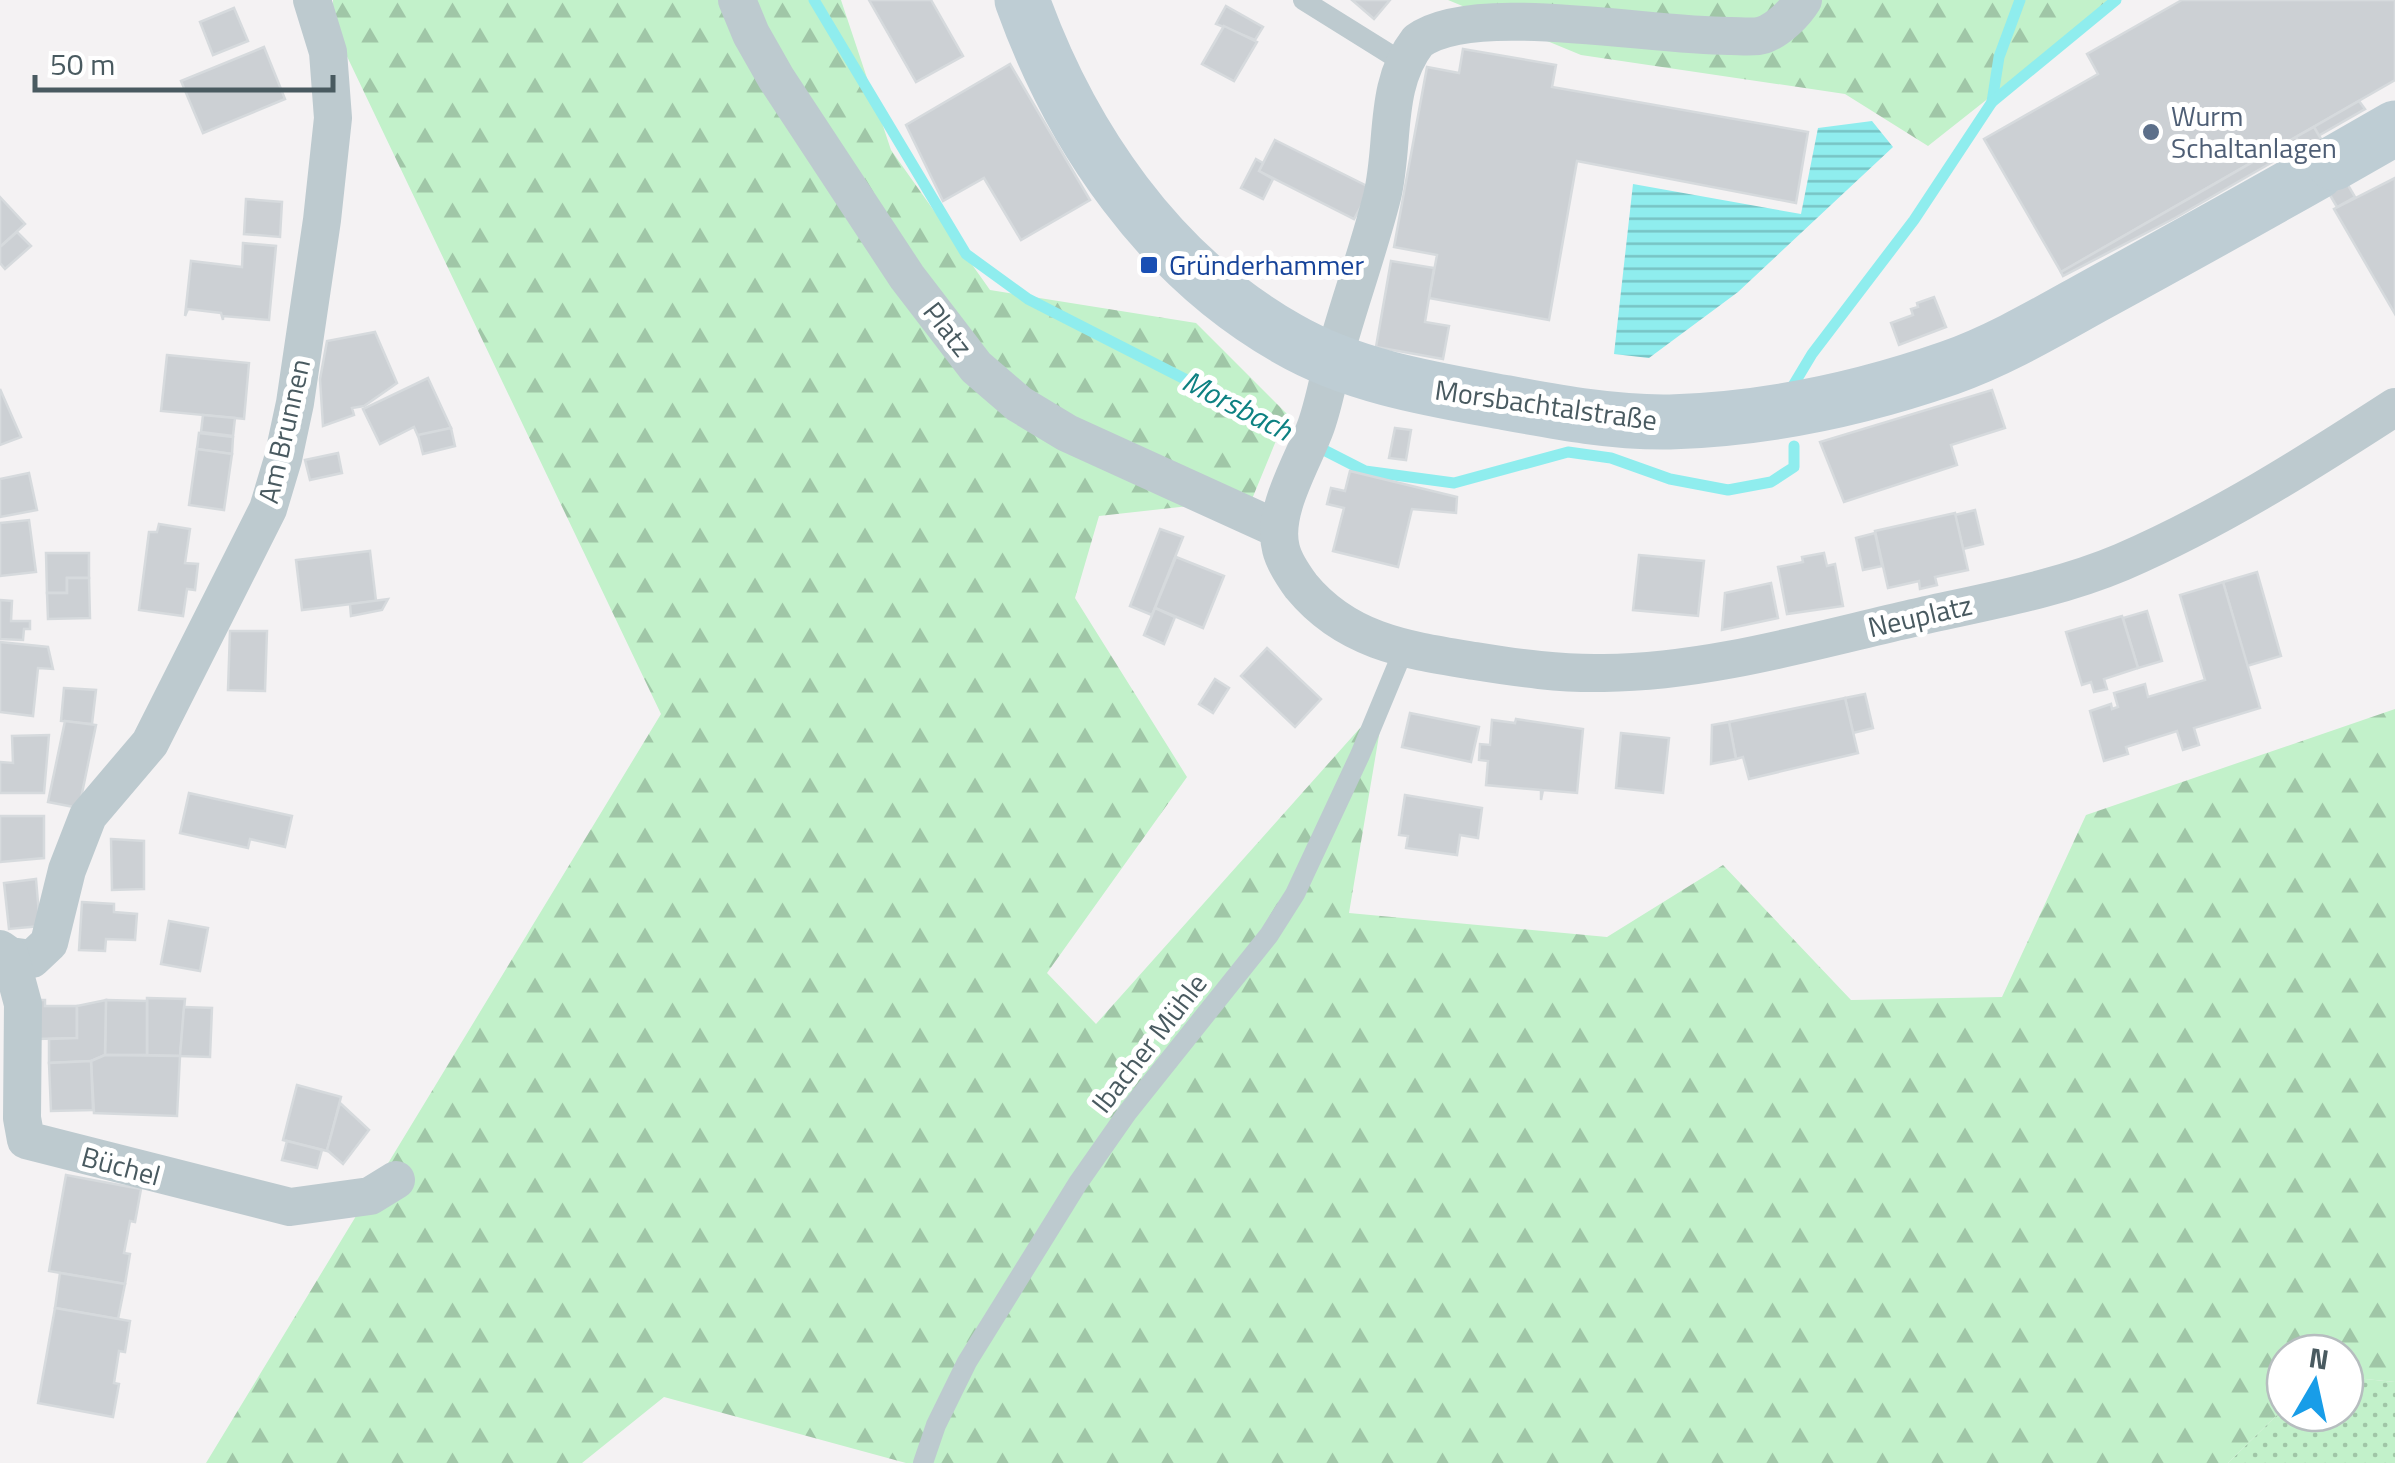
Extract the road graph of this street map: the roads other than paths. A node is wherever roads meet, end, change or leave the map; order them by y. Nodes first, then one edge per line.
1 (312, 0) edge
2 (737, 0) edge
3 (1022, 0) edge
4 (1303, 0) edge
5 (1803, 0) edge
6 (1404, 63) junction
7 (2395, 128) edge
8 (1334, 360) junction
9 (2395, 407) edge
10 (1278, 529) junction
11 (1404, 649) junction
12 (88, 816) joint
13 (5, 953) edge
14 (396, 1180) dead end
15 (923, 1463) edge

1 - 12 street, Am Brunnen
2 - 10 street, Platz
3 - 8 main road, Morsbachtalstraße
4 - 6 lane
5 - 6 street
6 - 8 street
7 - 8 main road, Morsbachtalstraße
8 - 10 street
9 - 11 street, Neuplatz
10 - 11 street
11 - 15 lane, Ibacher Mühle
12 - 13 street, Büchel
13 - 14 street, Büchel

